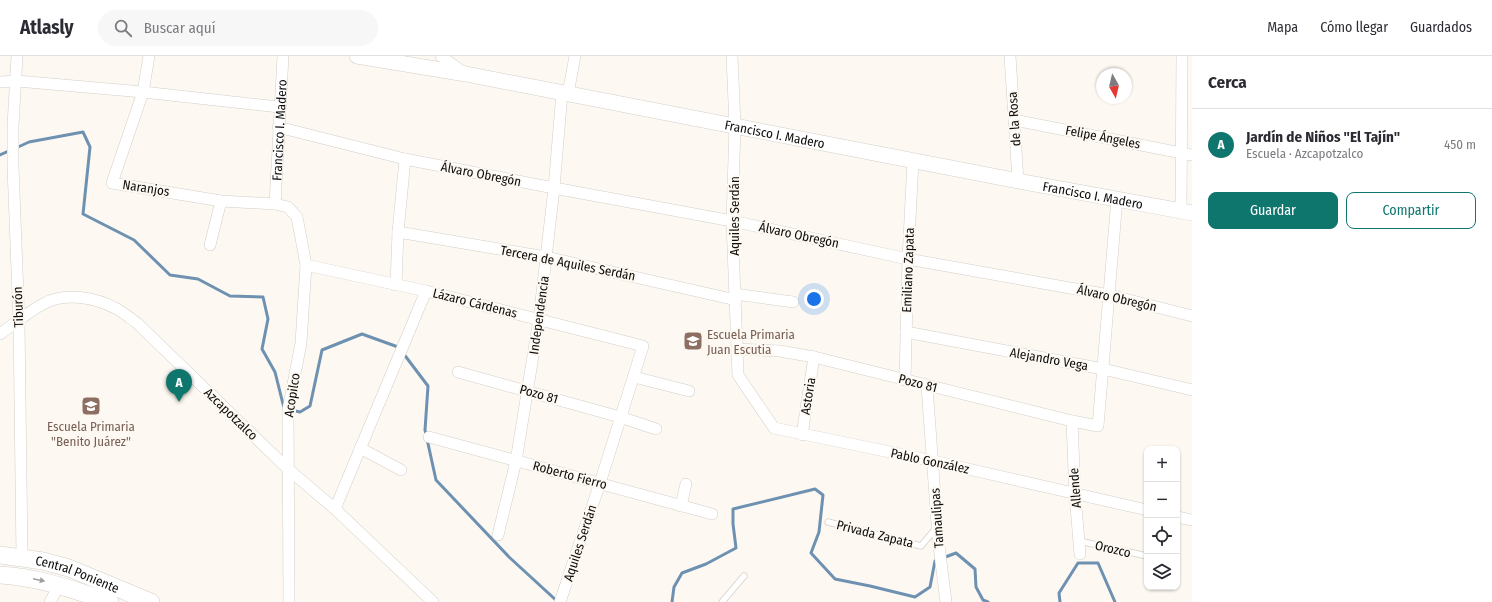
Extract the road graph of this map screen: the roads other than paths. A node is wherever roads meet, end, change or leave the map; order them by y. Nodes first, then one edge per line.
1 (17, 56) edge
2 (149, 56) edge
3 (283, 56) edge
4 (358, 56) edge
5 (441, 56) edge
6 (575, 56) edge
7 (732, 56) edge
8 (1010, 56) edge
9 (1182, 56) edge
10 (466, 74) junction
11 (17, 81) junction
12 (0, 82) edge
13 (143, 92) junction
14 (565, 93) junction
15 (279, 107) junction
16 (1014, 120) junction
17 (735, 126) junction
18 (278, 127) junction
19 (1187, 154) edge
20 (405, 159) junction
21 (913, 161) junction
22 (1018, 181) junction
23 (554, 188) junction
24 (1117, 199) junction
25 (221, 200) junction
26 (274, 204) junction
27 (1187, 212) edge
28 (732, 221) junction
29 (398, 232) junction
30 (210, 245) dead end
31 (546, 257) junction
32 (908, 259) junction
33 (306, 265) junction
34 (396, 285) junction
35 (426, 291) junction
36 (1109, 295) junction
37 (736, 297) junction
38 (793, 302) dead end
39 (1192, 316) edge
40 (539, 319) junction
41 (19, 321) junction
42 (906, 332) junction
43 (0, 334) edge
44 (643, 346) joint
45 (737, 349) junction
46 (814, 358) junction
47 (1103, 369) junction
48 (458, 372) dead end
49 (738, 375) joint
50 (634, 377) junction
51 (906, 380) junction
52 (927, 386) junction
53 (1192, 390) edge
54 (528, 391) junction
55 (689, 391) dead end
56 (620, 417) junction
57 (1072, 421) junction
58 (656, 429) dead end
59 (802, 435) junction
60 (429, 437) dead end
61 (360, 448) junction
62 (516, 461) junction
63 (933, 461) junction
64 (288, 469) junction
65 (401, 470) dead end
66 (600, 483) junction
67 (686, 484) dead end
68 (1075, 495) junction
69 (681, 506) junction
70 (335, 509) junction
71 (1144, 509) edge
72 (712, 514) dead end
73 (1180, 518) edge
74 (1192, 520) edge
75 (828, 522) dead end
76 (937, 527) junction
77 (498, 535) dead end
78 (1079, 541) junction
79 (1080, 554) dead end
80 (1144, 555) edge
81 (0, 556) edge
82 (22, 557) junction
83 (0, 575) edge
84 (744, 576) dead end
85 (59, 585) junction
86 (945, 597) edge
87 (561, 600) edge
88 (50, 602) edge
89 (110, 602) edge
90 (151, 602) edge
91 (289, 602) edge
92 (433, 602) edge
93 (722, 602) edge

1 - 11 street, Tiburón
2 - 13 street, Naranjos
3 - 15 street, Francisco I. Madero
4 - 10 street, Francisco I. Madero
5 - 10 street
6 - 14 street, Independencia
7 - 17 street, Aquiles Serdán
8 - 16 street, de la Rosa
9 - 19 street
10 - 14 street, Francisco I. Madero
11 - 12 street
11 - 13 street
11 - 41 street, Tiburón
13 - 15 street
13 - 25 street, Naranjos
14 - 17 street, Francisco I. Madero
14 - 23 street, Independencia
15 - 18 street, Francisco I. Madero
16 - 19 street, Felipe Ángeles
16 - 22 street, de la Rosa
17 - 21 street, Francisco I. Madero
17 - 28 street, Aquiles Serdán
18 - 20 street, Álvaro Obregón
18 - 26 street, Francisco I. Madero
19 - 27 street
20 - 23 street, Álvaro Obregón
20 - 29 street
21 - 22 street, Francisco I. Madero
21 - 32 street, Emiliano Zapata
22 - 24 street, Francisco I. Madero
23 - 28 street, Álvaro Obregón
23 - 31 street, Independencia
24 - 27 street, Francisco I. Madero
24 - 36 street
25 - 26 street, Naranjos
25 - 30 street
26 - 33 street, Acopilco
28 - 32 street, Álvaro Obregón
28 - 37 street, Aquiles Serdán
29 - 31 street, Tercera de Aquiles Serdán
29 - 34 street
31 - 37 street, Tercera de Aquiles Serdán
31 - 40 street, Independencia
32 - 36 street, Álvaro Obregón
32 - 42 street, Emiliano Zapata
33 - 34 street, Lázaro Cárdenas
33 - 64 street, Acopilco
34 - 35 street, Lázaro Cárdenas
35 - 40 street, Lázaro Cárdenas
35 - 61 street
36 - 39 street, Álvaro Obregón
36 - 47 street
37 - 38 street, Tercera de Aquiles Serdán
37 - 45 street, Aquiles Serdán
40 - 44 street, Lázaro Cárdenas
40 - 54 street, Independencia
41 - 43 street, Azcapotzalco
41 - 64 street, Azcapotzalco
41 - 82 street, Tiburón
42 - 47 street, Alejandro Vega
42 - 51 street, Emiliano Zapata
44 - 50 street, Aquiles Serdán
45 - 46 street, Pozo 81
45 - 49 street, Aquiles Serdán
46 - 51 street, Pozo 81
46 - 59 street, Astoria
47 - 53 street, Alejandro Vega
47 - 57 street, Pozo 81
48 - 54 street, Pozo 81
49 - 59 street, Pablo González
50 - 55 street
50 - 56 street, Aquiles Serdán
51 - 52 street, Pozo 81
52 - 57 street, Pozo 81
52 - 63 street, Tamaulipas
54 - 56 street, Pozo 81
54 - 62 street, Independencia
56 - 58 street, Pozo 81
56 - 66 street, Aquiles Serdán
57 - 68 street, Allende
59 - 63 street, Pablo González
60 - 62 street, Roberto Fierro
61 - 65 street
61 - 70 street
62 - 66 street, Roberto Fierro
62 - 77 street, Independencia
63 - 68 street, Pablo González
63 - 76 street, Tamaulipas
64 - 70 street, Azcapotzalco
64 - 91 street, Acopilco
66 - 69 street, Roberto Fierro
66 - 87 street, Aquiles Serdán
67 - 69 street
68 - 71 street, Pablo González
68 - 78 street, Allende
69 - 72 street, Roberto Fierro
70 - 92 street, Azcapotzalco
73 - 74 street
75 - 76 lane, Privada Zapata
76 - 86 street, Tamaulipas
78 - 79 street, Allende
78 - 80 lane, Orozco
81 - 82 main road, Central Poniente
82 - 90 main road, Central Poniente
83 -> 85 main road, Central Poniente
84 - 93 lane
85 - 88 street
85 - 89 main road, Central Poniente

